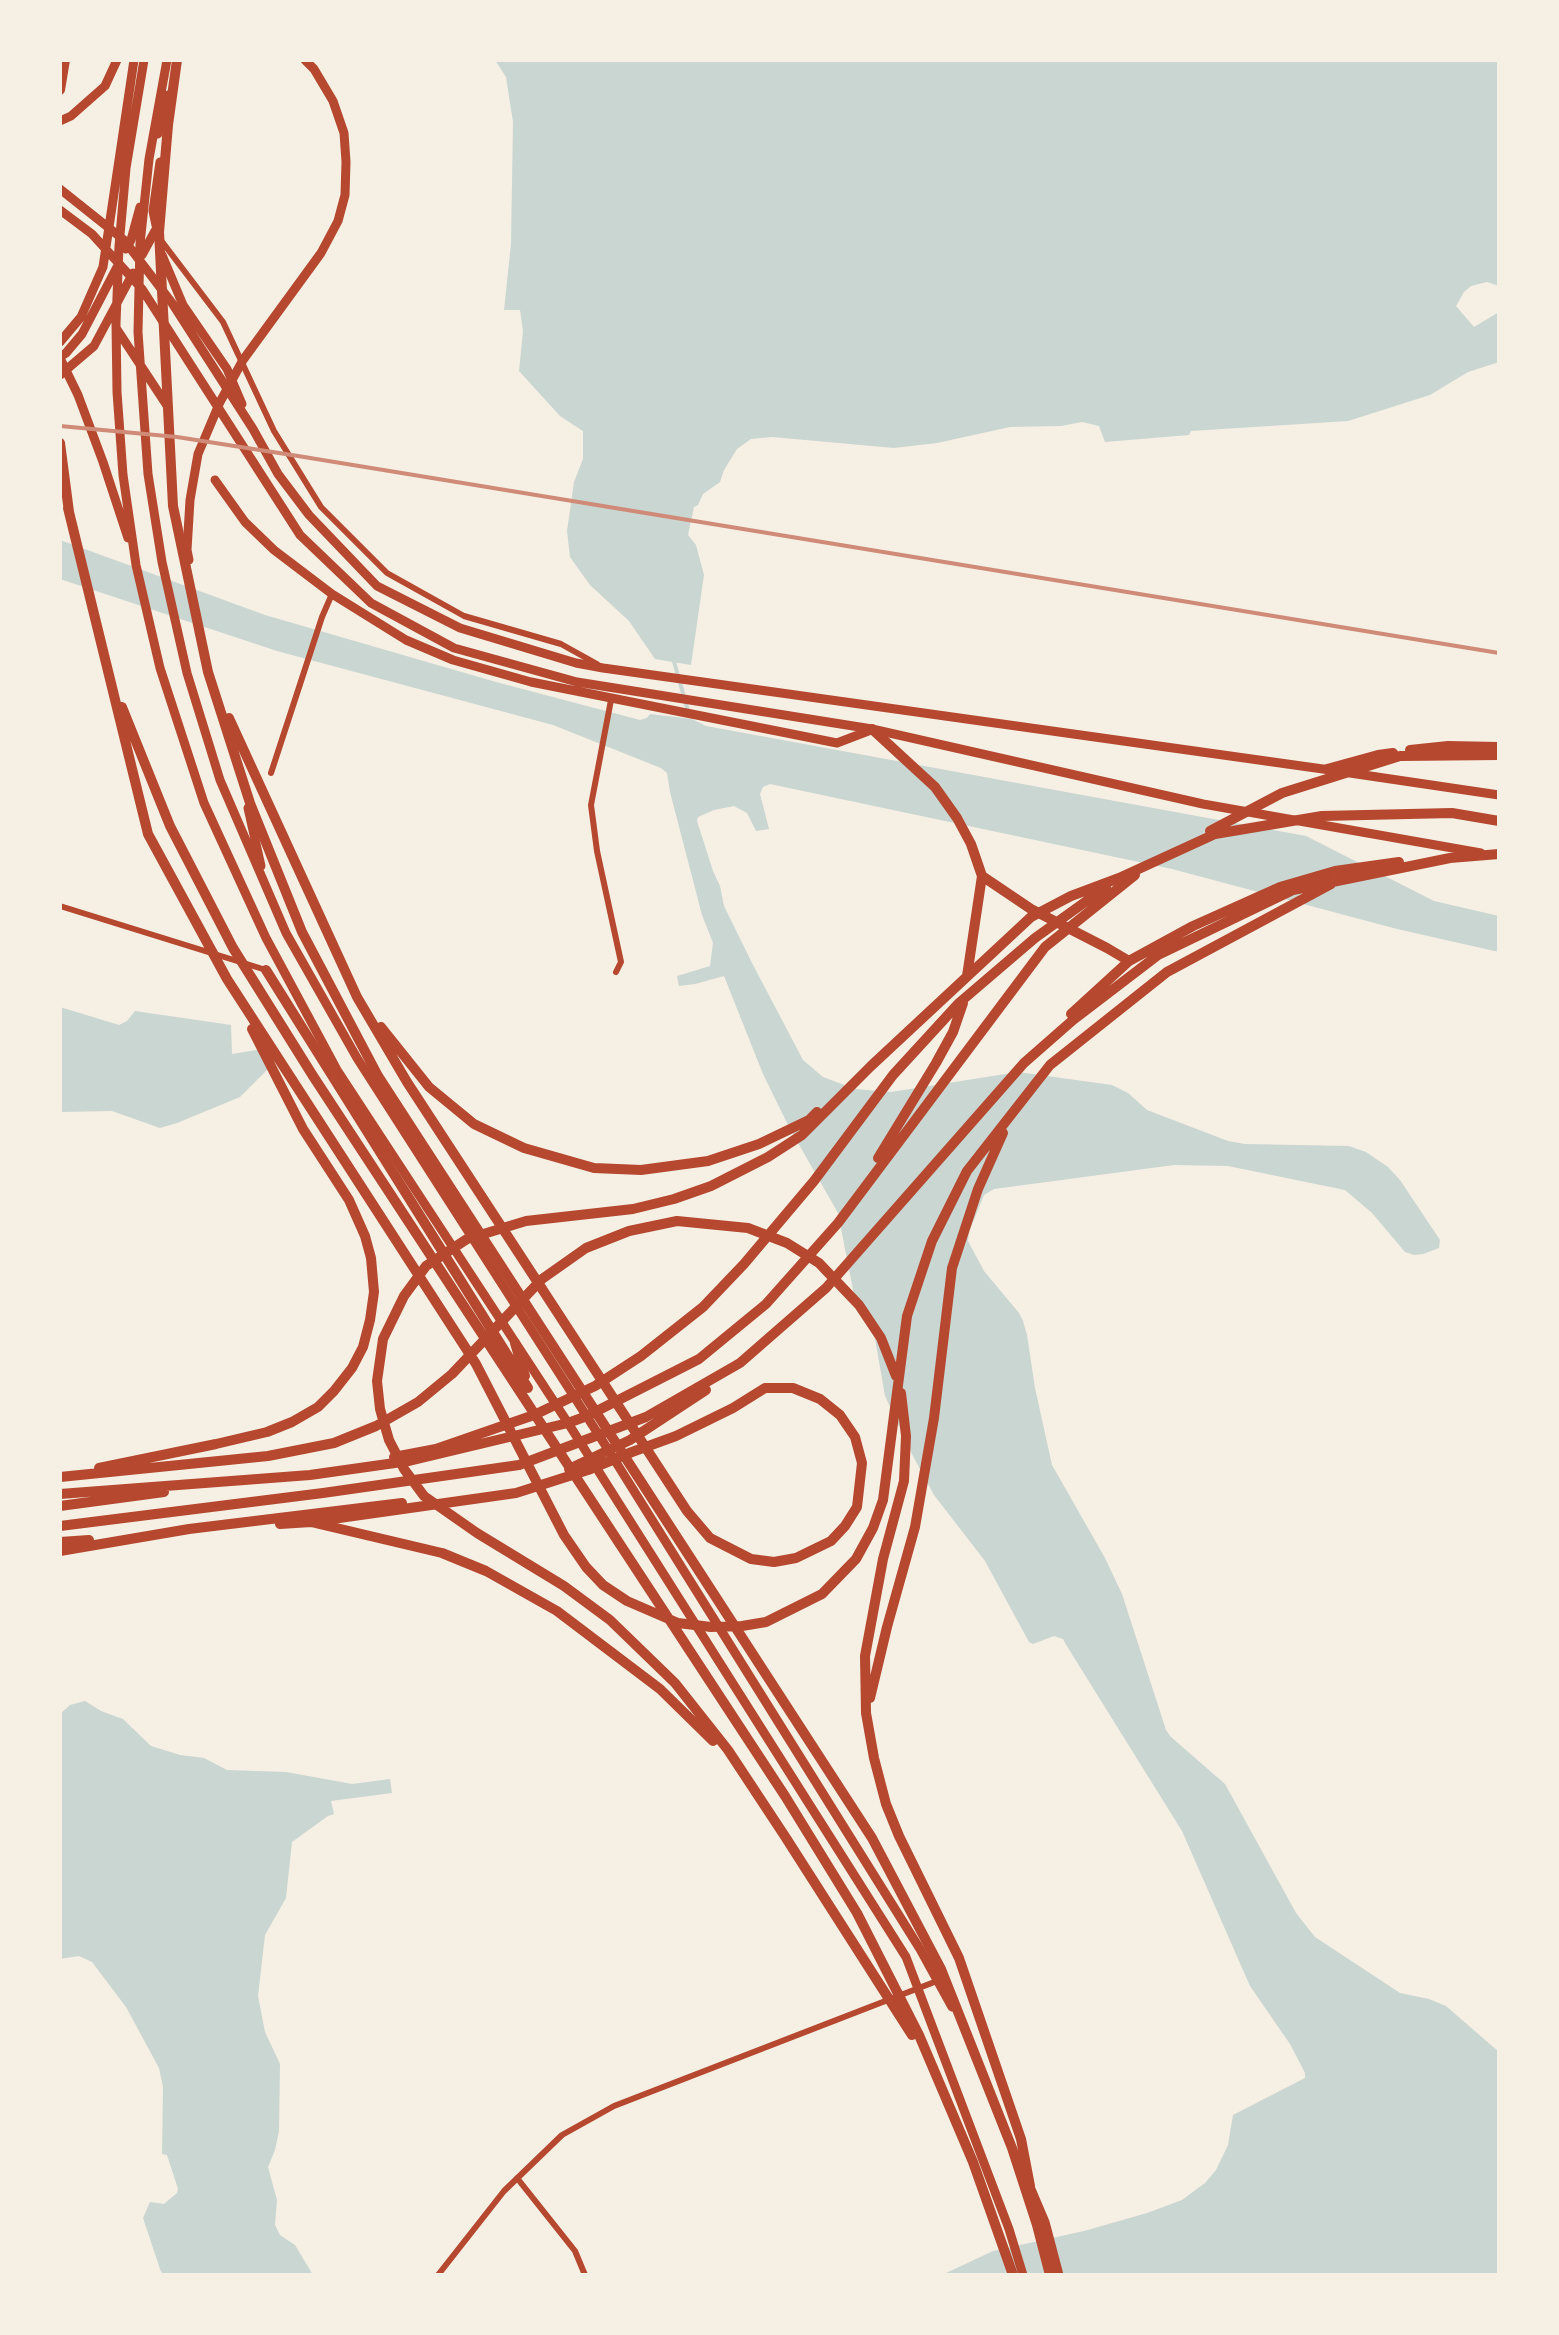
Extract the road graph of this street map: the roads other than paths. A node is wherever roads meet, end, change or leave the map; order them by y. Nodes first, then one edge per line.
1 (65, 60) edge
2 (117, 60) edge
3 (134, 60) edge
4 (144, 60) edge
5 (305, 60) edge
6 (174, 61) edge
7 (60, 90) edge
8 (60, 121) edge
9 (60, 189) edge
10 (60, 210) edge
11 (155, 231) junction
12 (109, 318) junction
13 (60, 342) edge
14 (60, 358) edge
15 (60, 374) edge
16 (172, 414) dead end
17 (252, 429) junction
18 (60, 444) edge
19 (215, 480) dead end
20 (68, 508) junction
21 (136, 565) junction
22 (332, 594) junction
23 (603, 668) junction
24 (208, 672) junction
25 (610, 704) junction
26 (872, 730) junction
27 (1499, 751) edge
28 (1327, 769) junction
29 (271, 773) dead end
30 (1499, 795) edge
31 (1499, 821) edge
32 (1469, 851) junction
33 (1499, 854) edge
34 (980, 871) junction
35 (1119, 878) junction
36 (1330, 884) junction
37 (267, 893) junction
38 (60, 906) edge
39 (1129, 962) junction
40 (266, 970) joint
41 (616, 972) dead end
42 (227, 980) junction
43 (357, 997) junction
44 (1050, 1065) junction
45 (870, 1066) junction
46 (838, 1223) junction
47 (515, 1343) junction
48 (528, 1388) junction
49 (587, 1416) junction
50 (568, 1423) junction
51 (501, 1440) junction
52 (609, 1451) junction
53 (590, 1461) junction
54 (60, 1476) edge
55 (60, 1494) edge
56 (60, 1506) edge
57 (311, 1522) junction
58 (60, 1526) edge
59 (60, 1542) edge
60 (60, 1551) edge
61 (866, 1714) junction
62 (788, 1841) junction
63 (937, 1980) junction
64 (919, 1988) junction
65 (930, 2064) junction
66 (517, 2178) junction
67 (1041, 2224) junction
68 (438, 2275) edge
69 (586, 2275) edge
70 (1013, 2275) edge
71 (1024, 2275) edge
72 (1050, 2275) edge
73 (1058, 2275) edge

1 - 7 highway
2 - 8 main road
3 - 13 main road
4 - 21 main road
5 - 37 main road
6 - 11 street
6 - 14 main road
6 - 17 main road
6 - 24 highway
6 - 37 main road
9 - 17 main road
10 - 26 main road
11 - 12 main road
11 - 23 street
12 - 15 main road
12 - 16 main road
14 - 21 main road
17 - 23 main road
18 - 20 highway
19 - 22 main road
20 - 42 highway
20 - 65 highway
21 - 47 main road
22 - 25 main road
22 - 29 street
23 - 28 main road
24 - 43 highway
24 - 67 highway
25 - 26 main road
25 - 41 street
26 - 32 main road
26 - 34 highway
27 - 28 highway
27 - 46 highway
28 - 30 main road
31 - 35 highway
32 - 33 main road
32 - 39 highway
33 - 36 highway
34 - 39 highway
34 - 46 highway
35 - 45 highway
35 - 56 highway
36 - 44 highway
36 - 58 highway
37 - 49 main road
38 - 40 street
39 - 52 highway
40 - 48 highway
42 - 44 highway
42 - 54 highway
43 - 45 highway
43 - 57 highway
44 - 61 highway
45 - 62 highway
46 - 49 highway
47 - 48 highway
47 - 50 main road
48 - 51 highway
49 - 50 highway
49 - 52 main road
50 - 51 highway
50 - 53 main road
51 - 55 highway
52 - 53 highway
52 - 63 main road
53 - 60 highway
53 - 64 main road
54 - 61 highway
57 - 59 highway
57 - 62 highway
61 - 67 highway
62 - 65 highway
63 - 64 street
63 - 67 main road
64 - 66 street
64 - 71 main road
65 - 70 highway
66 - 68 street
66 - 69 street
67 - 72 highway
67 - 73 main road

